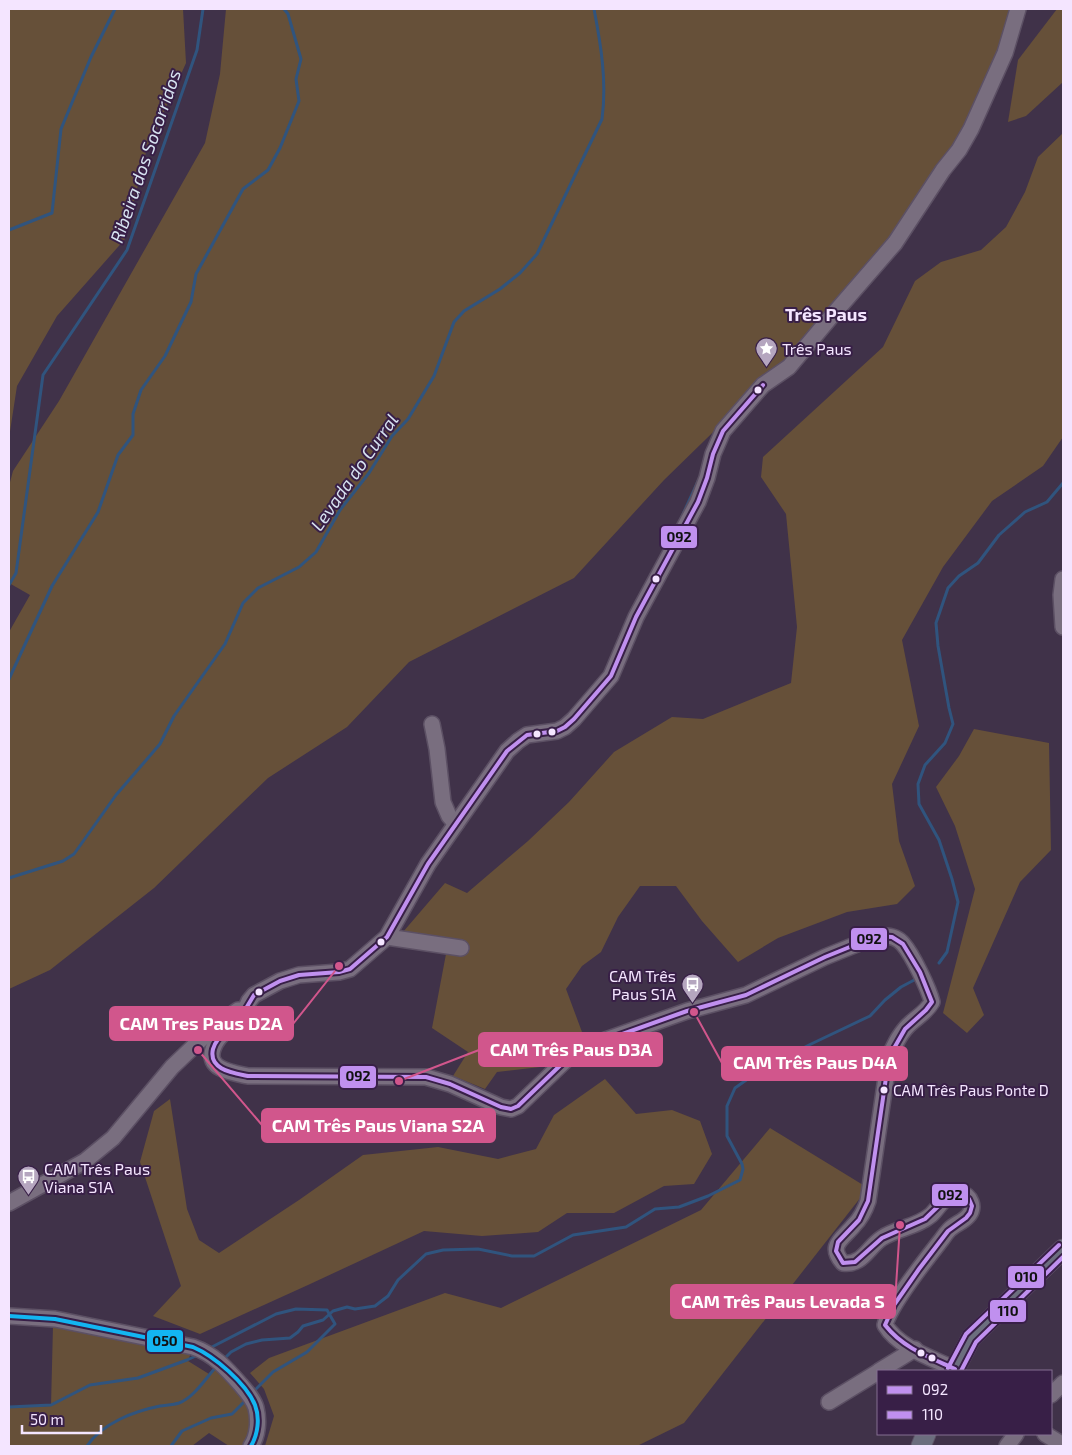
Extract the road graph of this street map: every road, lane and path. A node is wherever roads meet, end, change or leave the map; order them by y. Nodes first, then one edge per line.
1 (1018, 9) edge
2 (1063, 579) edge
3 (1063, 627) edge
4 (432, 724) dead end
5 (456, 824) junction
6 (387, 937) junction
7 (461, 948) dead end
8 (246, 1010) junction
9 (9, 1203) edge
10 (1063, 1249) edge
11 (9, 1316) edge
12 (915, 1349) junction
13 (881, 1370) edge
14 (955, 1370) edge
15 (877, 1372) edge
16 (1063, 1383) edge
17 (1052, 1394) edge
18 (829, 1402) dead end
19 (1015, 1435) edge
20 (1047, 1435) edge
21 (1063, 1445) edge
22 (251, 1446) edge
23 (1007, 1446) edge

1 - 5 street
2 - 3 street
4 - 5 street
5 - 6 street
6 - 7 street
6 - 8 street
8 - 9 street
8 - 12 street
10 - 14 main road
11 - 22 street
12 - 13 street
12 - 14 street
15 - 18 street
16 - 17 street
19 - 23 street
20 - 21 street

